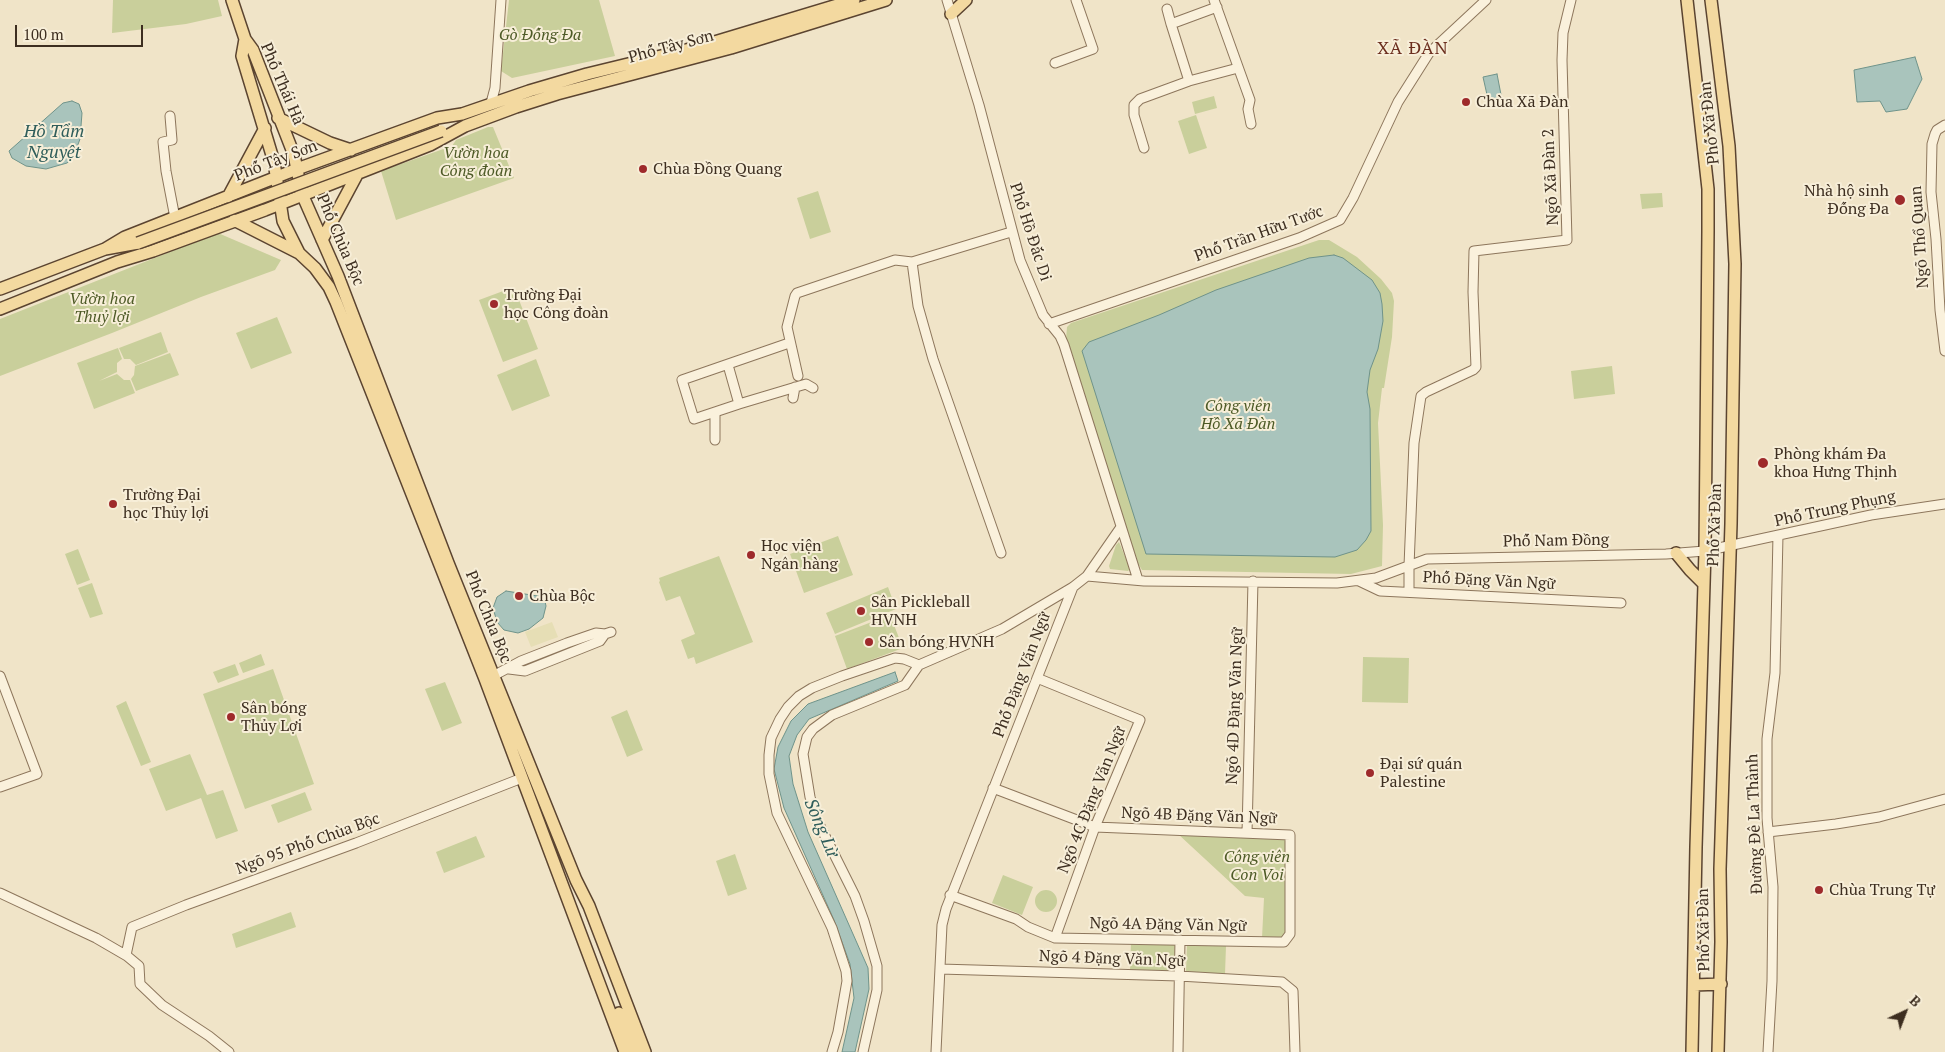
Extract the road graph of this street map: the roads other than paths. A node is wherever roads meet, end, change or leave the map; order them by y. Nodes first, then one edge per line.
1 (232, 0) edge
2 (501, 0) edge
3 (854, 0) edge
4 (886, 0) edge
5 (947, 0) edge
6 (966, 0) edge
7 (1076, 0) edge
8 (1486, 0) edge
9 (1571, 0) edge
10 (1687, 0) edge
11 (1711, 0) edge
12 (1216, 3) edge
13 (1167, 9) dead end
14 (951, 14) junction
15 (1171, 24) junction
16 (245, 39) junction
17 (1055, 63) dead end
18 (1238, 68) junction
19 (589, 80) junction
20 (1189, 82) junction
21 (491, 103) junction
22 (462, 114) junction
23 (170, 116) dead end
24 (278, 118) junction
25 (1251, 124) dead end
26 (1945, 125) edge
27 (465, 126) junction
28 (265, 128) junction
29 (441, 130) junction
30 (1144, 148) dead end
31 (351, 150) junction
32 (332, 156) junction
33 (297, 169) junction
34 (360, 171) junction
35 (277, 177) junction
36 (335, 181) junction
37 (242, 191) junction
38 (302, 194) junction
39 (228, 197) junction
40 (280, 203) junction
41 (252, 214) junction
42 (175, 218) junction
43 (234, 220) junction
44 (1011, 232) junction
45 (322, 240) junction
46 (138, 243) junction
47 (105, 249) junction
48 (299, 253) junction
49 (117, 262) junction
50 (912, 262) junction
51 (0, 289) edge
52 (0, 309) edge
53 (1065, 318) junction
54 (1049, 324) junction
55 (1060, 336) junction
56 (789, 343) junction
57 (1945, 351) edge
58 (728, 364) junction
59 (798, 376) dead end
60 (795, 387) junction
61 (812, 388) dead end
62 (793, 398) dead end
63 (740, 404) junction
64 (715, 412) junction
65 (715, 440) dead end
66 (1945, 504) edge
67 (1121, 527) junction
68 (1778, 535) junction
69 (1731, 546) junction
70 (1705, 551) junction
71 (1001, 553) dead end
72 (1676, 553) junction
73 (1409, 566) junction
74 (1087, 576) junction
75 (1138, 580) junction
76 (1253, 581) junction
77 (1358, 581) junction
78 (1703, 583) junction
79 (1073, 587) junction
80 (1409, 592) junction
81 (1621, 603) dead end
82 (1045, 604) junction
83 (1061, 614) junction
84 (567, 643) junction
85 (571, 653) junction
86 (919, 665) junction
87 (509, 669) junction
88 (0, 676) edge
89 (490, 677) junction
90 (1037, 678) junction
91 (522, 778) junction
92 (0, 787) edge
93 (993, 788) junction
94 (1945, 799) edge
95 (1095, 827) junction
96 (1768, 832) junction
97 (1247, 833) junction
98 (1290, 834) joint
99 (576, 880) junction
100 (564, 885) junction
101 (0, 893) edge
102 (950, 895) junction
103 (578, 910) junction
104 (1055, 938) junction
105 (1180, 940) junction
106 (126, 955) junction
107 (940, 970) junction
108 (1179, 976) junction
109 (1721, 984) junction
110 (1694, 985) junction
111 (228, 1052) edge
112 (625, 1052) edge
113 (635, 1052) edge
114 (645, 1052) edge
115 (832, 1052) edge
116 (863, 1052) edge
117 (936, 1052) edge
118 (1178, 1052) edge
119 (1295, 1052) edge
120 (1692, 1052) edge
121 (1718, 1052) edge
122 (1768, 1052) edge

1 - 16 main road, Phố Thái Hà
2 - 21 street
3 - 19 main road, Phố Tây Sơn
4 - 19 main road, Phố Tây Sơn
5 - 14 street, Phố Hồ Đắc Di
6 - 14 main road
7 - 17 street
8 - 53 street, Phố Trần Hữu Tước
9 - 73 street, Ngõ Xã Đàn 2
10 - 70 main road, Phố Xã Đàn
11 - 69 main road, Phố Xã Đàn
12 - 15 street
12 - 18 street
13 - 15 street
14 - 44 street, Phố Hồ Đắc Di
15 - 20 street
16 - 24 main road, Phố Thái Hà
16 - 28 main road, Phố Thái Hà
18 - 20 street
18 - 25 street
19 - 21 main road, Phố Tây Sơn
19 - 27 main road, Phố Tây Sơn
20 - 30 street
21 - 22 main road, Phố Tây Sơn
22 - 29 main road, Phố Tây Sơn
22 - 31 main road, Phố Tây Sơn
23 - 42 street
24 - 31 main road
24 - 33 main road, Phố Thái Hà
26 - 57 street, Ngõ Thổ Quan
27 - 29 main road, Phố Tây Sơn
27 - 34 main road, Phố Tây Sơn
28 - 35 main road, Phố Thái Hà
28 - 39 main road
29 - 46 main road, bridge
31 - 32 main road, Phố Tây Sơn
32 - 33 main road, Phố Tây Sơn
32 - 36 main road
33 - 35 main road, Phố Tây Sơn
33 - 38 main road, Phố Thái Hà
34 - 36 main road, Phố Tây Sơn
34 - 45 main road
35 - 37 main road, Phố Tây Sơn
35 - 40 main road, Phố Thái Hà
36 - 38 main road, Phố Tây Sơn
37 - 39 main road, Phố Tây Sơn
37 - 41 main road
38 - 40 main road, Phố Tây Sơn
38 - 45 main road, Phố Chùa Bộc
39 - 42 main road, Phố Tây Sơn
40 - 41 main road, Phố Tây Sơn
40 - 48 main road, Phố Chùa Bộc
41 - 43 main road, Phố Tây Sơn
42 - 47 main road, Phố Tây Sơn
43 - 48 main road
43 - 49 main road, Phố Tây Sơn
44 - 50 street
44 - 54 street, Phố Hồ Đắc Di
45 - 89 main road, Phố Chùa Bộc
46 - 47 main road, Phố Tây Sơn
46 - 49 main road, Phố Tây Sơn
47 - 51 main road, Phố Tây Sơn
48 - 89 main road, Phố Chùa Bộc
49 - 52 main road, Phố Tây Sơn
50 - 56 street
50 - 71 street
53 - 54 street, Phố Trần Hữu Tước
53 - 55 street
54 - 55 street, Phố Hồ Đắc Di
55 - 67 street, Phố Hồ Đắc Di
56 - 58 street
56 - 59 street
58 - 63 street
58 - 64 street
60 - 61 street
60 - 62 street
60 - 63 street
63 - 64 street
64 - 65 street
66 - 68 street, Phố Trung Phụng
67 - 74 street
67 - 75 street, Phố Hồ Đắc Di
68 - 69 street, Phố Trung Phụng
68 - 96 street, Đường Đê La Thành
69 - 70 street, Phố Trung Phụng
69 - 109 main road, Phố Xã Đàn
70 - 72 street, Phố Nam Đồng
70 - 78 main road, Phố Xã Đàn
72 - 73 street, Phố Nam Đồng
72 - 78 main road
73 - 77 street, Phố Đặng Văn Ngữ
73 - 80 street
74 - 75 street, Phố Đặng Văn Ngữ
74 - 79 street, Phố Đặng Văn Ngữ
75 - 76 street, Phố Đặng Văn Ngữ
76 - 77 street, Phố Đặng Văn Ngữ
76 - 97 street, Ngõ 4D Đặng Văn Ngữ
77 - 80 street, Phố Đặng Văn Ngữ
78 - 110 main road, Phố Xã Đàn
79 - 82 street
79 - 83 street, Phố Đặng Văn Ngữ
80 - 81 street, Phố Đặng Văn Ngữ
82 - 83 street
82 - 86 street
83 - 90 street, Phố Đặng Văn Ngữ
84 - 85 street
84 - 85 street
84 - 87 street
85 - 87 street
86 - 115 street
86 - 116 street
87 - 89 street
88 - 92 street
89 - 91 main road, Phố Chùa Bộc
89 - 99 main road, Phố Chùa Bộc
90 - 93 street, Phố Đặng Văn Ngữ
90 - 95 street, Ngõ 4C Đặng Văn Ngữ
91 - 100 main road, Phố Chùa Bộc
91 - 106 street, Ngõ 95 Phố Chùa Bộc
93 - 95 street, Ngõ 4B Đặng Văn Ngữ
93 - 102 street, Phố Đặng Văn Ngữ
94 - 96 street
95 - 97 street, Ngõ 4B Đặng Văn Ngữ
95 - 104 street, Ngõ 4C Đặng Văn Ngữ
96 - 122 street, Đường Đê La Thành
97 - 98 street, Ngõ 4B Đặng Văn Ngữ
98 - 105 street, Ngõ 4A Đặng Văn Ngữ
99 - 103 main road
99 - 114 main road, Phố Chùa Bộc
100 - 103 main road
100 - 112 main road, Phố Chùa Bộc
101 - 106 street
102 - 104 street, Ngõ 4A Đặng Văn Ngữ
102 - 107 street, Phố Đặng Văn Ngữ
103 - 113 main road
104 - 105 street, Ngõ 4A Đặng Văn Ngữ
105 - 108 street
106 - 111 street
107 - 108 street, Ngõ 4 Đặng Văn Ngữ
107 - 117 street, Phố Đặng Văn Ngữ
108 - 118 street
108 - 119 street, Ngõ 4 Đặng Văn Ngữ
109 - 110 main road
109 - 121 main road, Phố Xã Đàn
110 - 120 main road, Phố Xã Đàn

